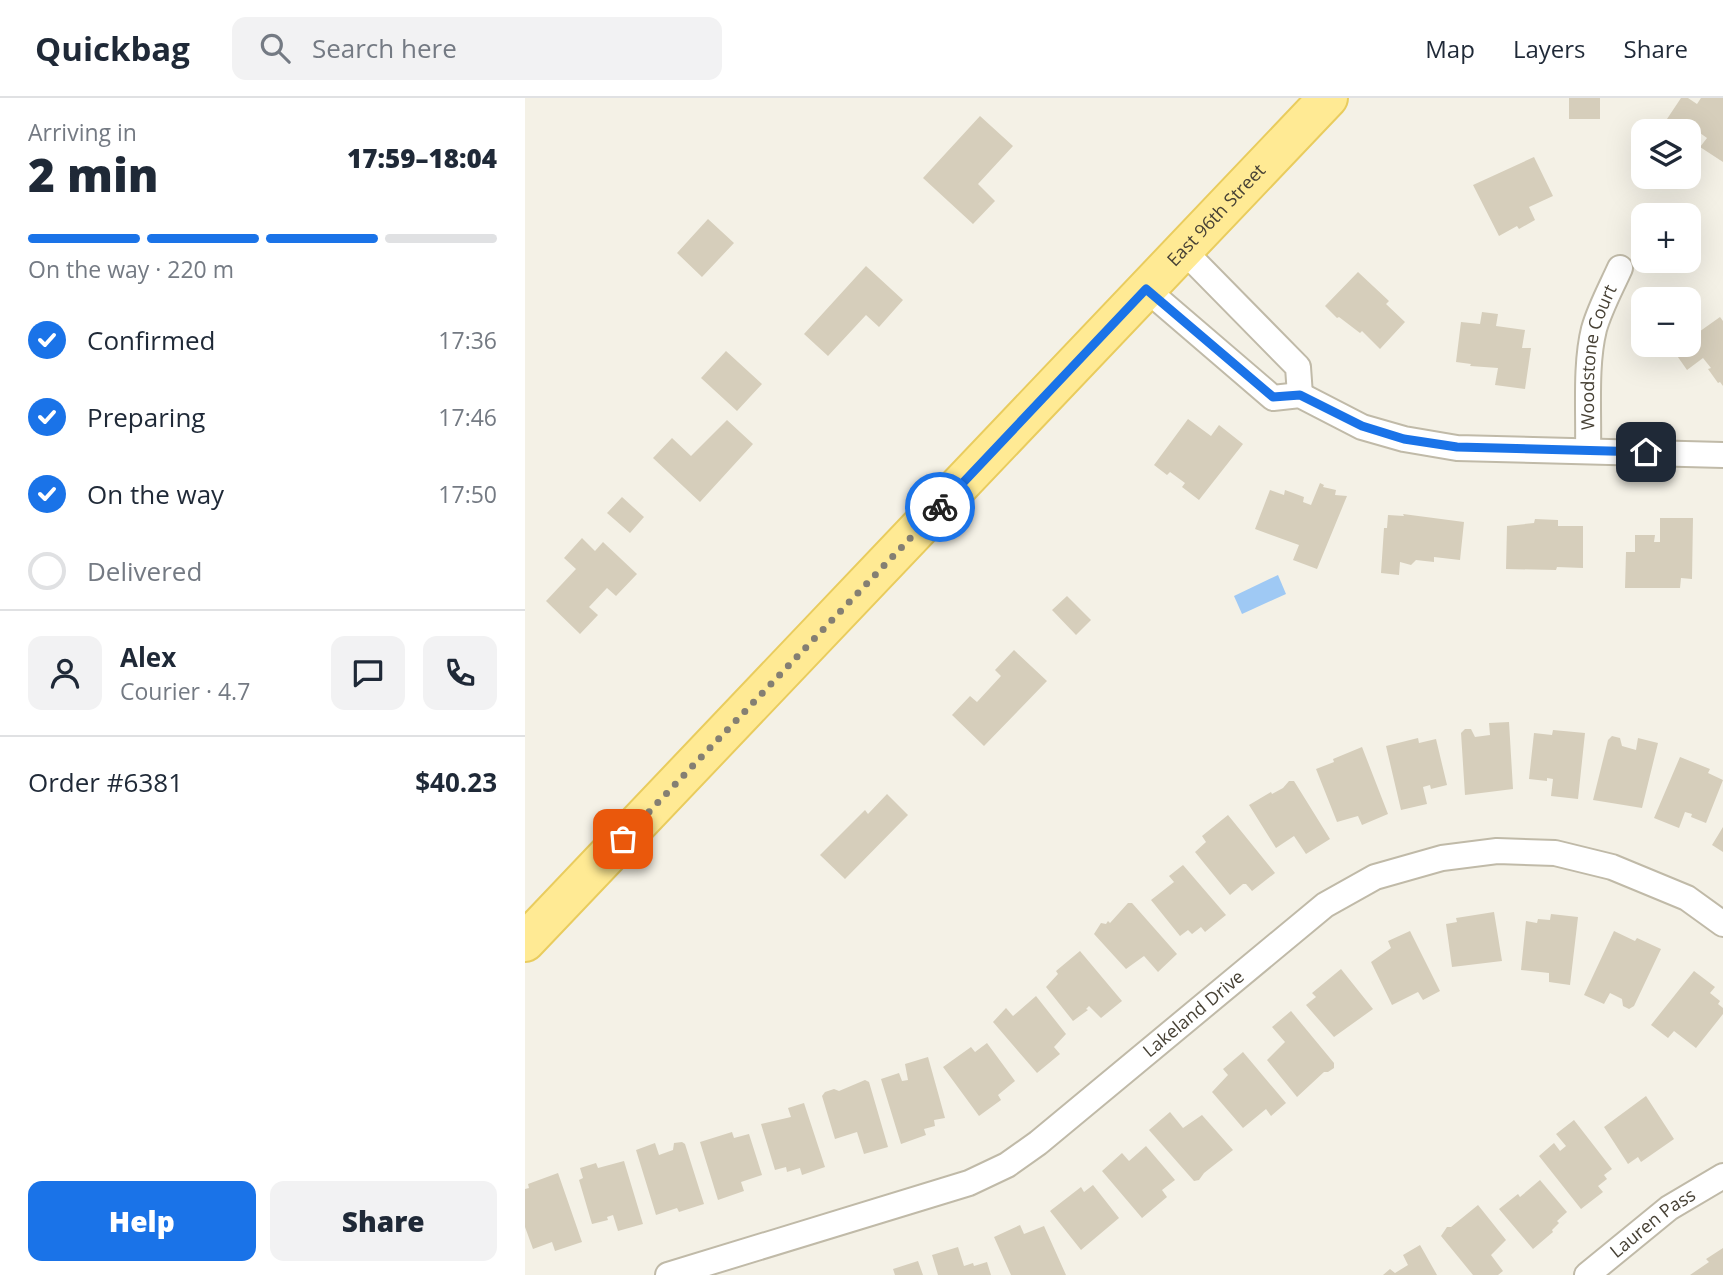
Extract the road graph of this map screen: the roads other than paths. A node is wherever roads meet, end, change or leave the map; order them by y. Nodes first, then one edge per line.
1 (1328, 98) edge
2 (1183, 250) junction
3 (1620, 268) dead end
4 (1146, 289) junction
5 (1300, 395) junction
6 (1588, 450) junction
7 (1723, 455) edge
8 (1723, 924) edge
9 (525, 942) edge
10 (1723, 1177) edge
11 (668, 1275) edge
12 (1587, 1275) edge

1 - 2 main road, East 96th Street
2 - 4 main road, East 96th Street
2 - 5 street
3 - 6 street, Woodstone Court
4 - 5 street
4 - 9 main road, East 96th Street
5 - 6 street
6 - 7 street
8 - 11 street, Lakeland Drive
10 - 12 street, Lauren Pass

